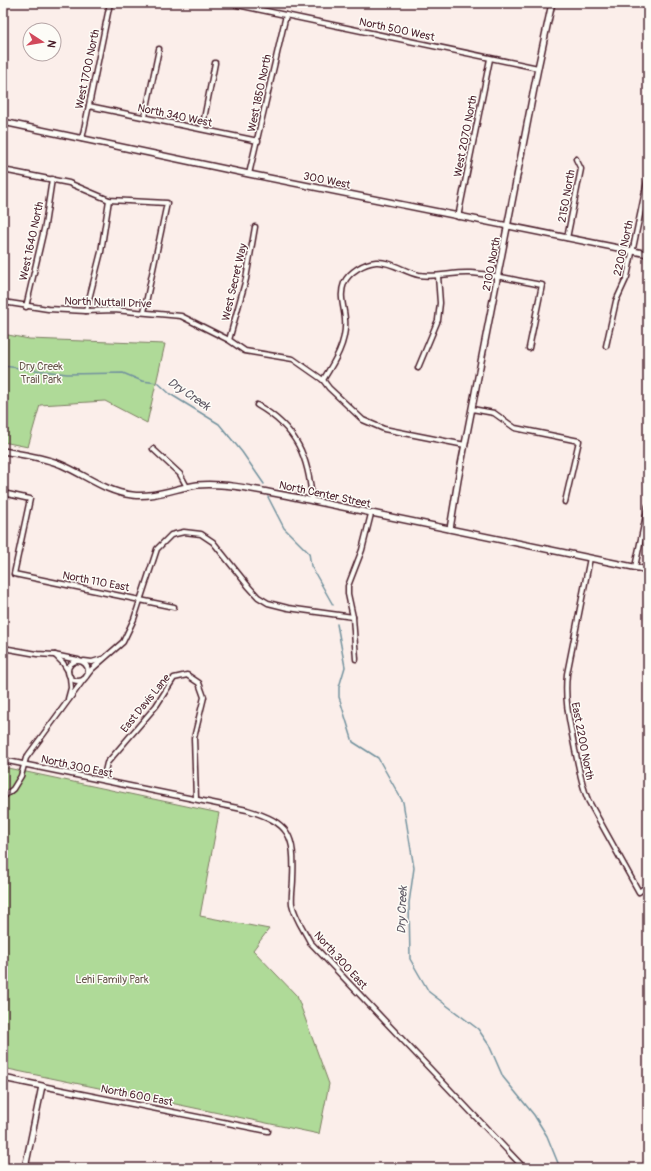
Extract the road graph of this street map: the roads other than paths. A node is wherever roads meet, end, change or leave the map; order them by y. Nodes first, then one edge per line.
1 (110, 3) edge
2 (228, 3) edge
3 (552, 3) edge
4 (286, 15) junction
5 (159, 49) dead end
6 (490, 58) junction
7 (215, 63) dead end
8 (538, 68) junction
9 (89, 106) junction
10 (145, 118) junction
11 (3, 122) edge
12 (202, 129) junction
13 (82, 139) junction
14 (258, 142) junction
15 (576, 159) dead end
16 (3, 170) edge
17 (249, 174) junction
18 (648, 177) edge
19 (52, 179) junction
20 (109, 200) junction
21 (458, 217) junction
22 (255, 227) dead end
23 (508, 227) junction
24 (567, 238) junction
25 (633, 251) junction
26 (648, 254) edge
27 (438, 276) junction
28 (499, 277) junction
29 (3, 302) edge
30 (26, 307) junction
31 (86, 311) junction
32 (144, 312) junction
33 (229, 340) junction
34 (606, 346) dead end
35 (529, 348) dead end
36 (418, 368) dead end
37 (323, 380) junction
38 (257, 405) dead end
39 (472, 408) junction
40 (465, 445) junction
41 (153, 448) dead end
42 (3, 451) edge
43 (187, 487) junction
44 (3, 493) edge
45 (312, 501) junction
46 (566, 502) dead end
47 (648, 506) edge
48 (371, 514) junction
49 (450, 529) junction
50 (590, 558) junction
51 (636, 568) junction
52 (648, 570) edge
53 (141, 599) junction
54 (174, 607) dead end
55 (353, 617) junction
56 (3, 648) edge
57 (54, 655) junction
58 (106, 658) junction
59 (356, 659) dead end
60 (80, 660) junction
61 (68, 674) junction
62 (88, 674) junction
63 (84, 679) junction
64 (68, 699) junction
65 (3, 760) edge
66 (25, 764) junction
67 (103, 780) junction
68 (3, 797) edge
69 (196, 800) junction
70 (648, 885) edge
71 (3, 1078) edge
72 (42, 1086) junction
73 (268, 1131) dead end
74 (26, 1168) edge
75 (524, 1168) edge

1 - 9 street, West 1700 North
2 - 4 street, North 500 West
3 - 8 street, 2100 North
4 - 6 street, North 500 West
4 - 14 street, West 1850 North
5 - 10 street
6 - 8 street, North 500 West
6 - 21 street, West 2070 North
7 - 12 street
8 - 23 street, 2100 North
9 - 10 street, North 340 West
9 - 13 street, West 1700 North
10 - 12 street, North 340 West
11 - 13 street, 300 West
12 - 14 street, North 340 West
13 - 17 street, 300 West
14 - 17 street, West 1850 North
15 - 24 street, 2150 North
16 - 19 street
17 - 21 street, 300 West
18 - 25 street, 2200 North
19 - 20 street
19 - 30 street, West 1640 North
20 - 31 street
20 - 32 street
21 - 23 street, 300 West
22 - 33 street, West Secret Way
23 - 24 street, 300 West
23 - 28 street, 2100 North
24 - 25 street, 300 West
25 - 26 street, 300 West
25 - 34 street, 2200 North
27 - 28 street
27 - 36 street
27 - 37 street
28 - 35 street
28 - 39 street, 2100 North
29 - 30 street, North Nuttall Drive
30 - 31 street, North Nuttall Drive
31 - 32 street, North Nuttall Drive
32 - 33 street, North Nuttall Drive
33 - 37 street, North Nuttall Drive
37 - 40 street, North Nuttall Drive
38 - 45 street
39 - 40 street, 2100 North
39 - 46 street
40 - 49 street, 2100 North
41 - 43 street
42 - 43 street, North Center Street
43 - 45 street, North Center Street
44 - 53 street, North 110 East
45 - 48 street, North Center Street
47 - 51 street
48 - 49 street, North Center Street
48 - 55 street
49 - 50 street, North Center Street
50 - 51 street, North Center Street
50 - 70 street, East 2200 North
51 - 52 street, North Center Street
53 - 54 street, North 110 East
53 - 55 street
53 - 58 street
55 - 59 street
56 - 57 street
57 - 60 street
57 - 61 street
58 - 60 street
58 - 62 street
60 - 61 street
60 - 62 street
61 - 63 street
61 - 64 street
62 - 63 street
63 - 64 street
64 - 66 street
65 - 66 street, North 300 East
66 - 67 street, North 300 East
66 - 68 street
67 - 69 street, North 300 East
67 - 69 street, East Davis Lane
69 - 75 street, North 300 East
71 - 72 street, North 600 East
72 - 73 street, North 600 East
72 - 74 street

